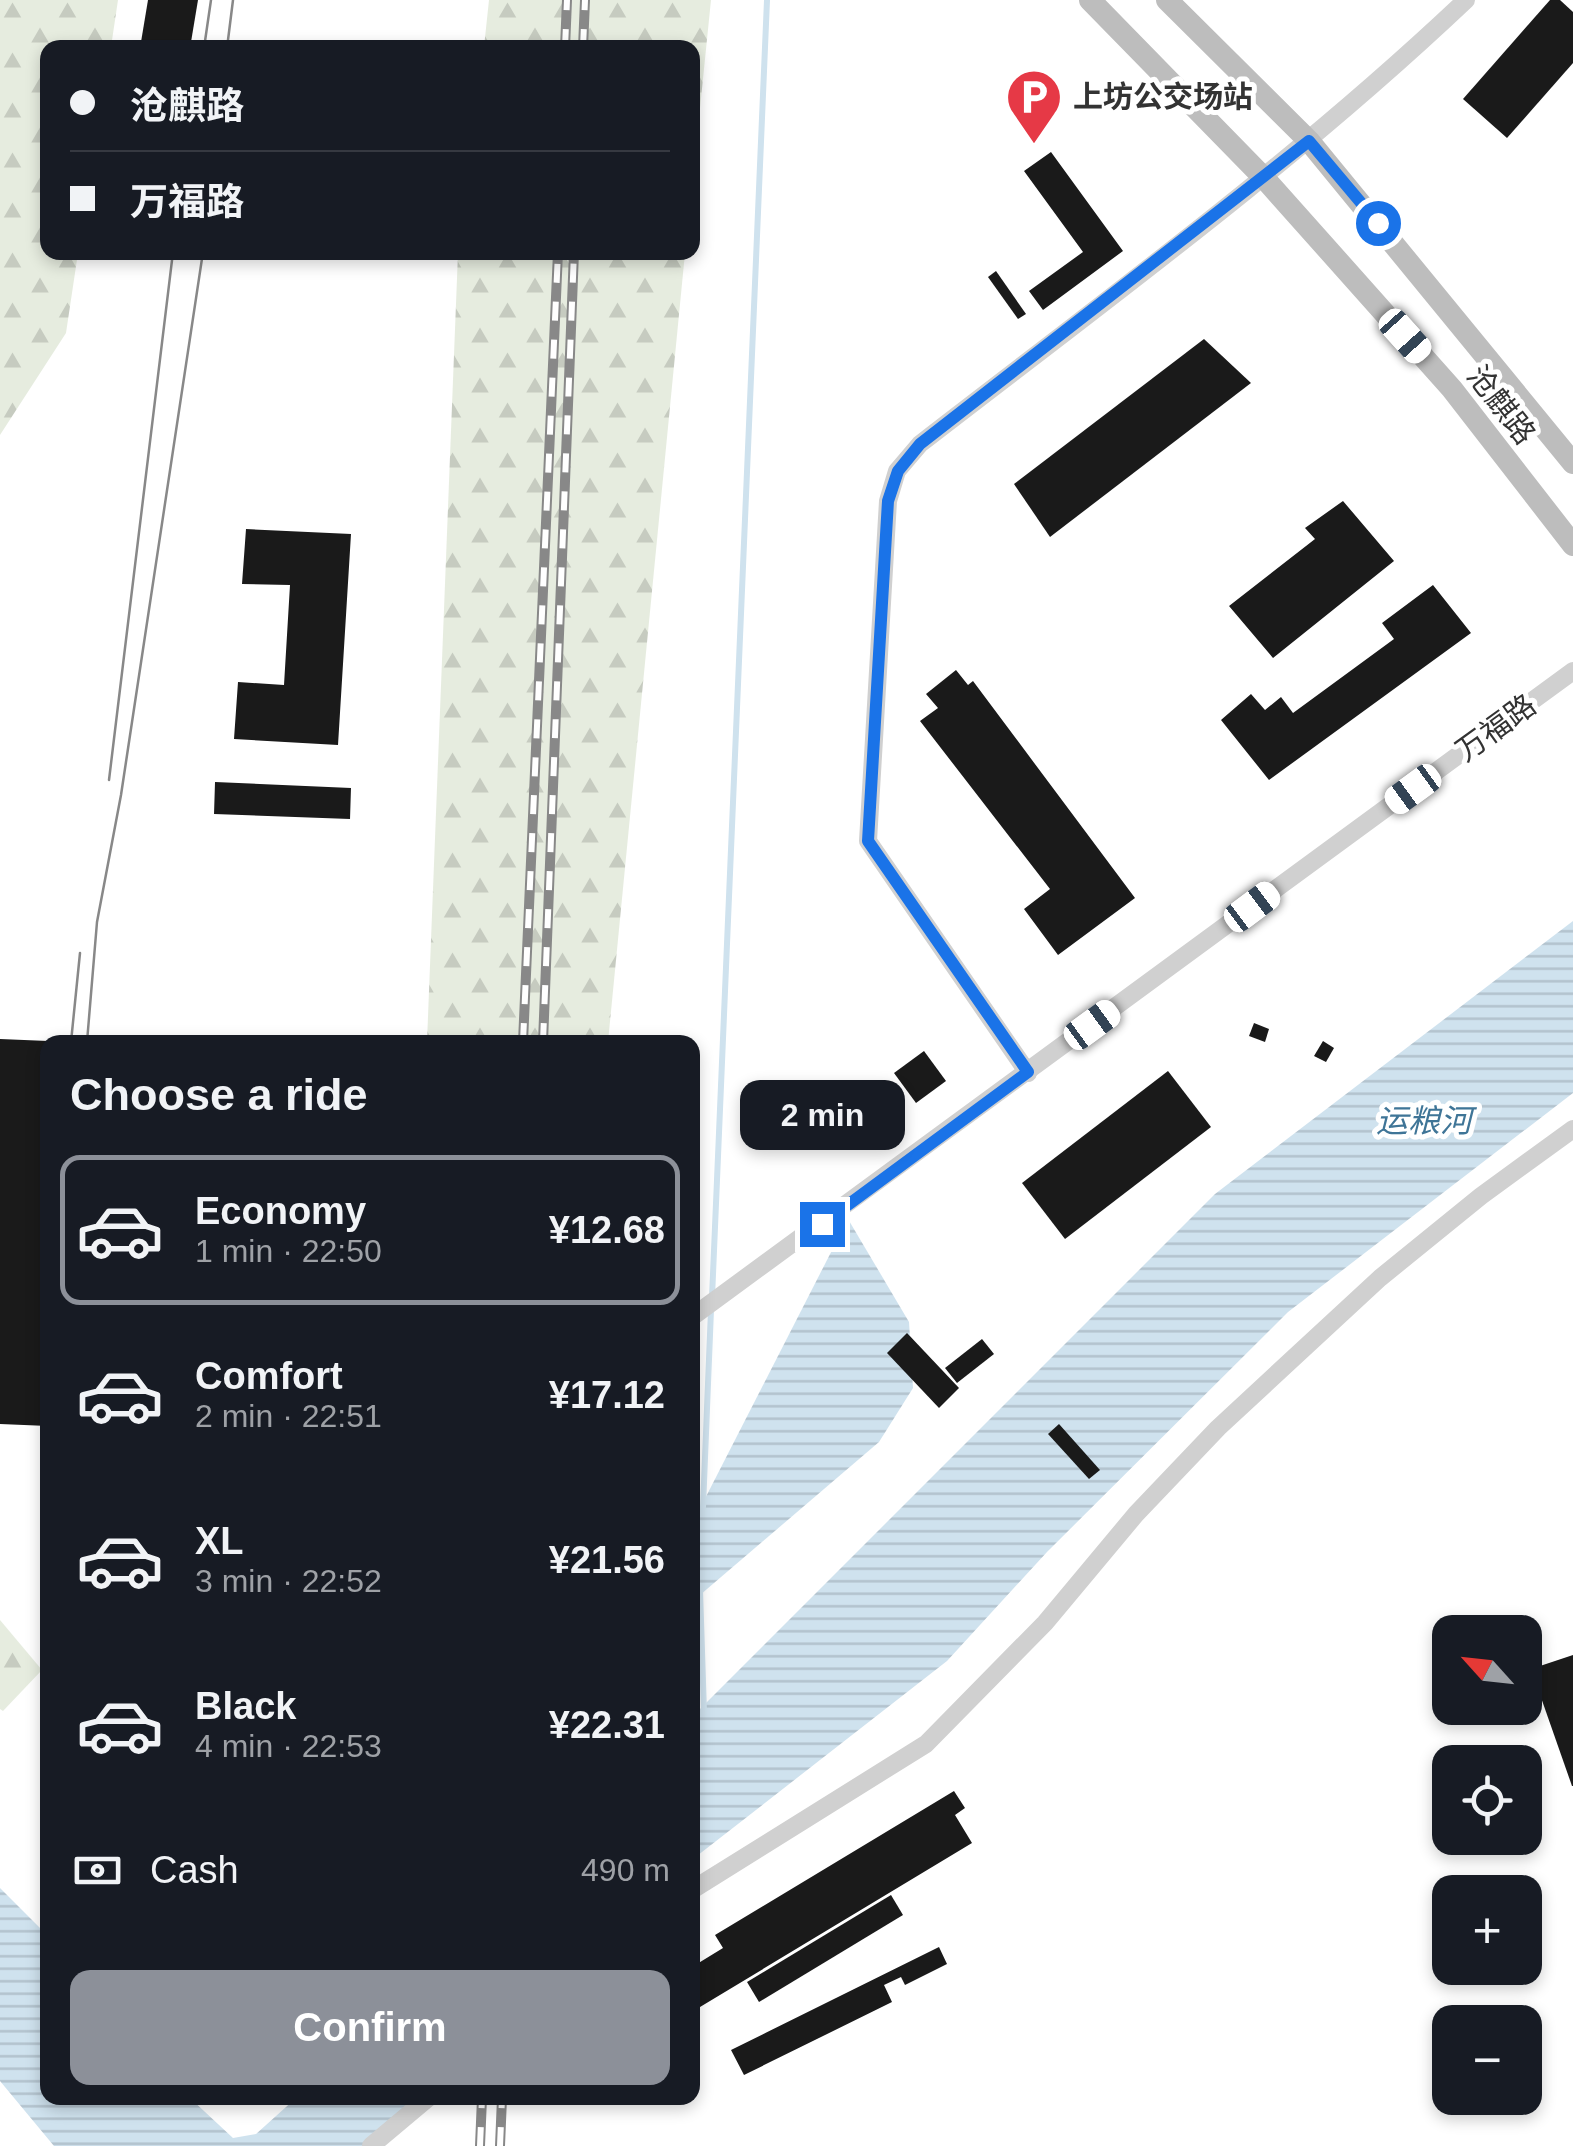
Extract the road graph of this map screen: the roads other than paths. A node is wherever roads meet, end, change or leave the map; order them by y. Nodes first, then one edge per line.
1 (1090, 0) edge
2 (1167, 0) edge
3 (1466, 0) edge
4 (1309, 141) junction
5 (1265, 179) junction
6 (1573, 463) edge
7 (1573, 545) edge
8 (1573, 671) edge
9 (1028, 1072) junction
10 (1573, 1128) edge
11 (700, 1311) edge
12 (700, 1885) edge
13 (420, 2105) edge
14 (371, 2146) edge

1 - 5 main road, 沧麒路
2 - 4 main road, 沧麒路
3 - 4 street
4 - 5 street
4 - 6 main road, 沧麒路
5 - 7 main road, 沧麒路
5 - 9 street
8 - 9 street, 万福路
9 - 11 street, 万福路
10 - 12 street
13 - 14 street

